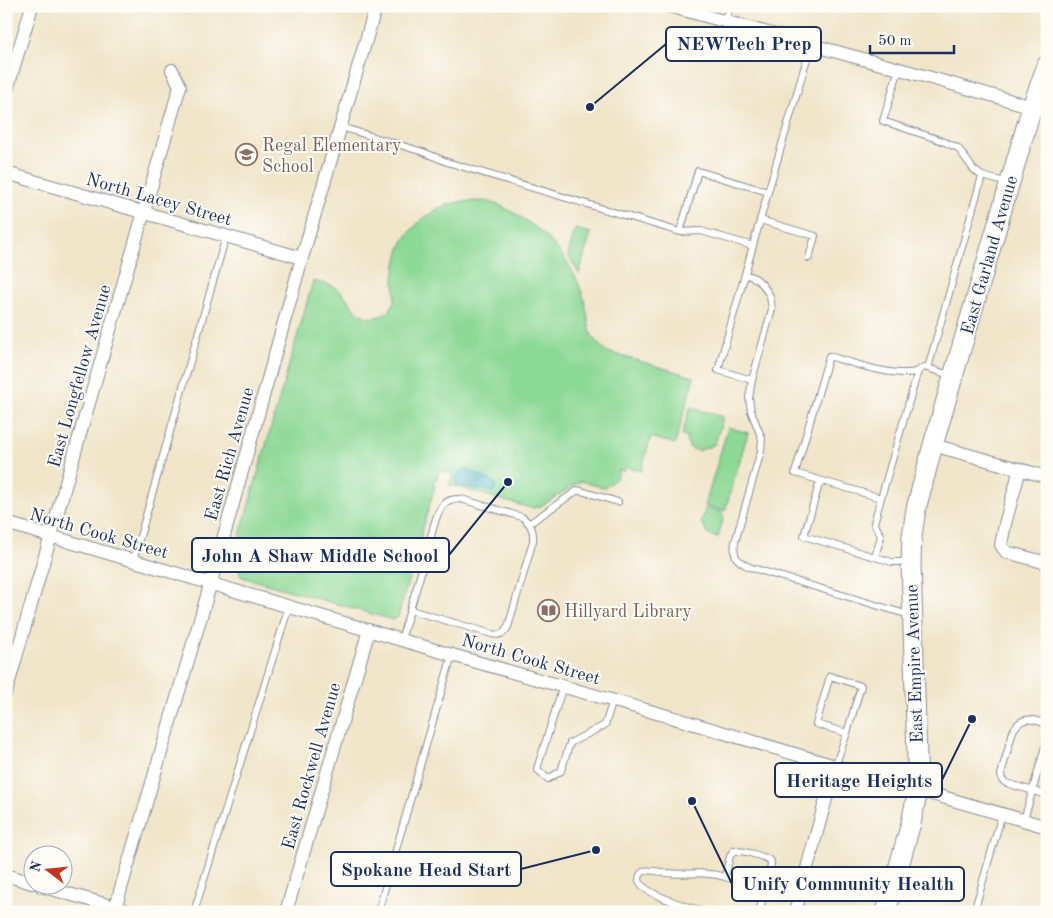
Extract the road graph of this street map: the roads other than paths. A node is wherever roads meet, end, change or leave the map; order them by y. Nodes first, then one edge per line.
1 (32, 6) edge
2 (376, 6) edge
3 (669, 6) edge
4 (730, 6) edge
5 (726, 22) junction
6 (811, 45) junction
7 (1047, 65) edge
8 (899, 69) junction
9 (172, 70) dead end
10 (6, 93) edge
11 (1039, 109) edge
12 (341, 127) junction
13 (6, 173) edge
14 (982, 176) junction
15 (1010, 183) junction
16 (768, 192) junction
17 (144, 213) junction
18 (760, 220) junction
19 (680, 232) junction
20 (226, 236) junction
21 (753, 246) junction
22 (302, 258) junction
23 (809, 258) dead end
24 (745, 274) junction
25 (928, 368) junction
26 (918, 371) junction
27 (953, 376) junction
28 (752, 380) junction
29 (933, 445) junction
30 (1020, 469) junction
31 (1047, 477) edge
32 (820, 481) junction
33 (881, 498) junction
34 (618, 502) dead end
35 (530, 523) junction
36 (6, 524) edge
37 (51, 536) junction
38 (875, 557) junction
39 (133, 561) junction
40 (911, 562) junction
41 (1047, 563) edge
42 (210, 583) junction
43 (289, 606) junction
44 (410, 610) junction
45 (913, 616) junction
46 (369, 630) junction
47 (402, 640) junction
48 (452, 655) junction
49 (562, 686) junction
50 (6, 692) edge
51 (613, 700) junction
52 (1047, 724) edge
53 (848, 733) junction
54 (1047, 740) edge
55 (835, 766) junction
56 (918, 790) junction
57 (1032, 791) junction
58 (1047, 795) edge
59 (1002, 814) junction
60 (1024, 820) junction
61 (1047, 827) edge
62 (6, 875) edge
63 (725, 877) junction
64 (22, 880) edge
65 (765, 888) junction
66 (72, 896) edge
67 (799, 897) junction
68 (114, 909) edge
69 (132, 912) edge
70 (194, 912) edge
71 (286, 912) edge
72 (378, 912) edge
73 (703, 912) edge
74 (758, 912) edge
75 (795, 912) edge
76 (886, 912) edge
77 (974, 912) edge

1 - 10 street
2 - 12 street, East Rich Avenue
3 - 5 street
4 - 5 lane
5 - 6 street
6 - 8 street
6 - 16 lane
7 - 11 street, East Garland Avenue
8 - 11 street
8 - 14 lane
9 - 17 street, East Longfellow Avenue
11 - 15 street, East Garland Avenue
12 - 19 lane
12 - 22 street, East Rich Avenue
13 - 17 street, North Lacey Street
14 - 15 lane
14 - 25 lane
15 - 27 street, East Garland Avenue
16 - 18 lane
16 - 19 lane
17 - 20 street, North Lacey Street
17 - 37 street, East Longfellow Avenue
18 - 21 lane
18 - 23 lane
19 - 21 lane
20 - 22 street, North Lacey Street
20 - 39 lane
21 - 24 lane
22 - 42 street, East Rich Avenue
24 - 28 lane
24 - 28 lane
25 - 26 lane
25 - 27 lane
26 - 32 lane
26 - 33 lane
27 - 29 street, East Garland Avenue
28 - 45 lane
29 - 30 street
29 - 40 street, East Empire Avenue
30 - 31 street
30 - 41 street
32 - 33 lane
32 - 38 lane
33 - 38 lane
34 - 35 lane
35 - 44 lane
35 - 44 lane
36 - 37 street, North Cook Street
37 - 39 street, North Cook Street
37 - 50 street, East Longfellow Avenue
38 - 40 lane
39 - 42 street, North Cook Street
40 - 45 street, East Empire Avenue
42 - 43 street, North Cook Street
42 - 68 street, East Rich Avenue
43 - 46 street, North Cook Street
43 - 70 lane
44 - 47 lane
45 - 56 street, East Empire Avenue
46 - 47 street, North Cook Street
46 - 71 street, East Rockwell Avenue
47 - 48 street, North Cook Street
48 - 49 street, North Cook Street
48 - 72 lane
49 - 51 street, North Cook Street
49 - 51 lane
51 - 55 street, North Cook Street
52 - 57 lane
53 - 53 lane
53 - 55 lane
54 - 57 lane
55 - 56 street, North Cook Street
55 - 67 street
56 - 59 street, North Cook Street
56 - 76 street, East Empire Avenue
57 - 58 lane
57 - 60 lane
59 - 60 street, North Cook Street
59 - 77 lane
60 - 61 street, North Cook Street
62 - 64 street
63 - 65 lane
63 - 65 lane
63 - 73 lane
65 - 67 lane
65 - 74 lane
66 - 68 street
67 - 75 street
68 - 69 street

